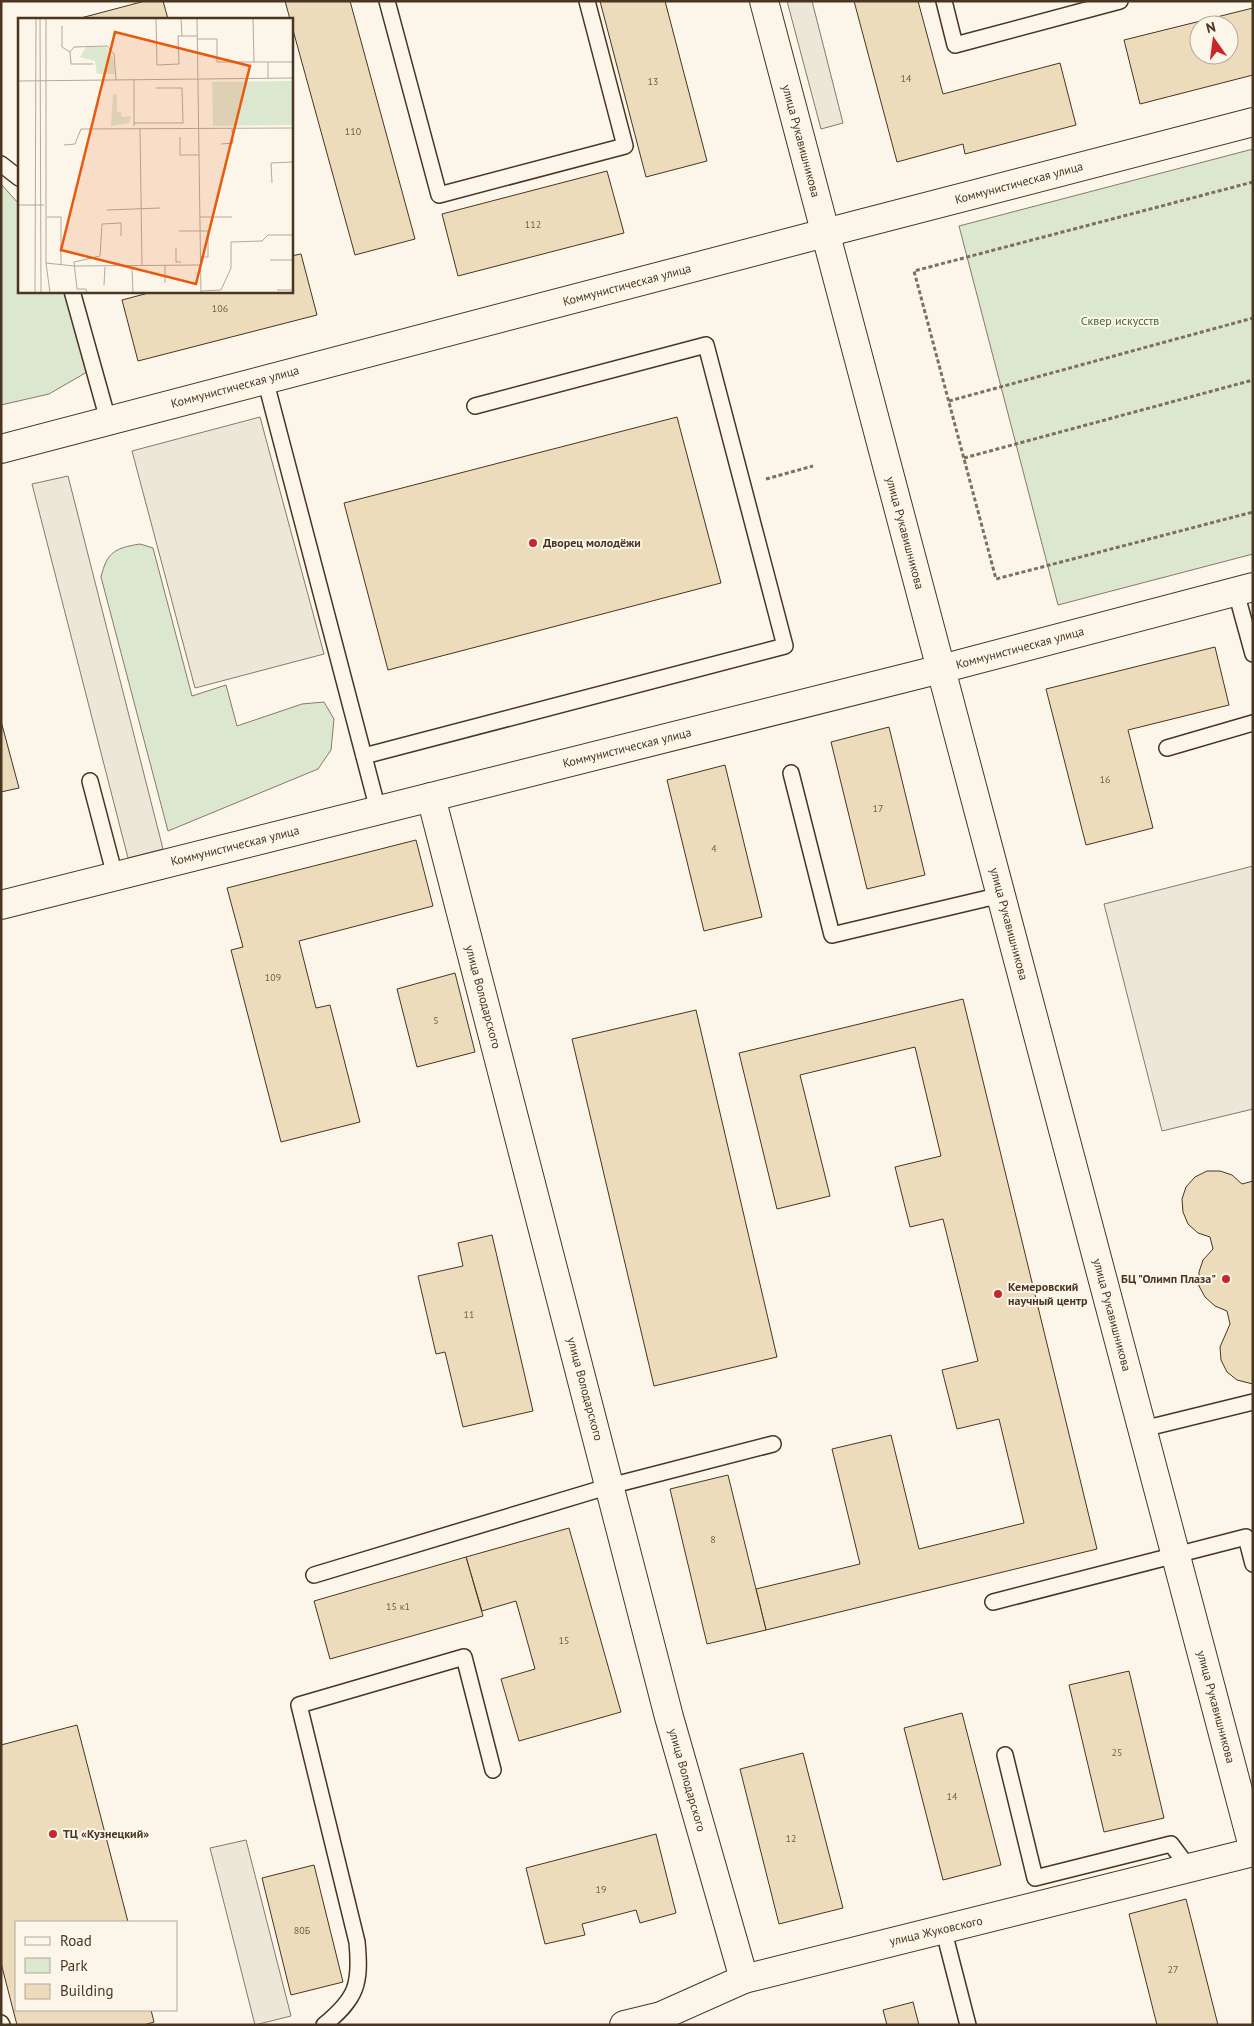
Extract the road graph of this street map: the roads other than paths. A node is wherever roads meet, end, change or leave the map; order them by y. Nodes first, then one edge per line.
1 (387, 1) edge
2 (587, 1) edge
3 (764, 1) edge
4 (944, 1) edge
5 (1120, 1) edge
6 (1253, 122) edge
7 (1, 164) edge
8 (18, 177) edge
9 (825, 233) junction
10 (72, 292) edge
11 (265, 379) junction
12 (475, 406) dead end
13 (108, 420) junction
14 (1, 449) edge
15 (1244, 590) edge
16 (1253, 654) edge
17 (941, 669) junction
18 (1253, 723) edge
19 (1167, 748) dead end
20 (364, 756) junction
21 (791, 773) dead end
22 (90, 781) dead end
23 (431, 797) junction
24 (378, 810) junction
25 (115, 876) junction
26 (1001, 895) junction
27 (1, 905) edge
28 (1253, 1402) edge
29 (1143, 1430) junction
30 (773, 1444) dead end
31 (610, 1486) junction
32 (1176, 1555) junction
33 (1253, 1564) edge
34 (314, 1575) dead end
35 (993, 1602) dead end
36 (1005, 1756) dead end
37 (493, 1770) dead end
38 (1245, 1782) edge
39 (1253, 1847) edge
40 (1253, 1852) edge
41 (1189, 1868) junction
42 (943, 1928) junction
43 (744, 1979) junction
44 (662, 2020) edge
45 (324, 2025) edge
46 (624, 2025) edge
47 (968, 2025) edge

1 - 2 lane
3 - 9 street, улица Рукавишникова
4 - 5 lane
6 - 9 street, Коммунистическая улица
7 - 8 lane
9 - 11 street, Коммунистическая улица
9 - 17 street, улица Рукавишникова
10 - 13 lane
11 - 13 street, Коммунистическая улица
11 - 20 lane
12 - 20 lane
13 - 14 street, Коммунистическая улица
15 - 16 lane
15 - 17 street, Коммунистическая улица
17 - 23 street, Коммунистическая улица
17 - 26 street, улица Рукавишникова
18 - 19 lane
20 - 24 lane
21 - 26 lane
22 - 25 lane
23 - 24 street, Коммунистическая улица
23 - 31 street, улица Володарского
24 - 25 street, Коммунистическая улица
25 - 27 street, Коммунистическая улица
26 - 29 street, улица Рукавишникова
28 - 29 lane
29 - 32 street, улица Рукавишникова
30 - 31 lane
31 - 34 lane
31 - 43 street, улица Володарского
32 - 33 lane
32 - 35 lane
32 - 38 street, улица Рукавишникова
36 - 41 lane
37 - 45 lane
38 - 39 street, улица Рукавишникова
40 - 41 street, улица Жуковского
41 - 42 street, улица Жуковского
42 - 43 street, улица Жуковского
42 - 47 lane
43 - 44 street, улица Жуковского
44 - 46 street, улица Жуковского

